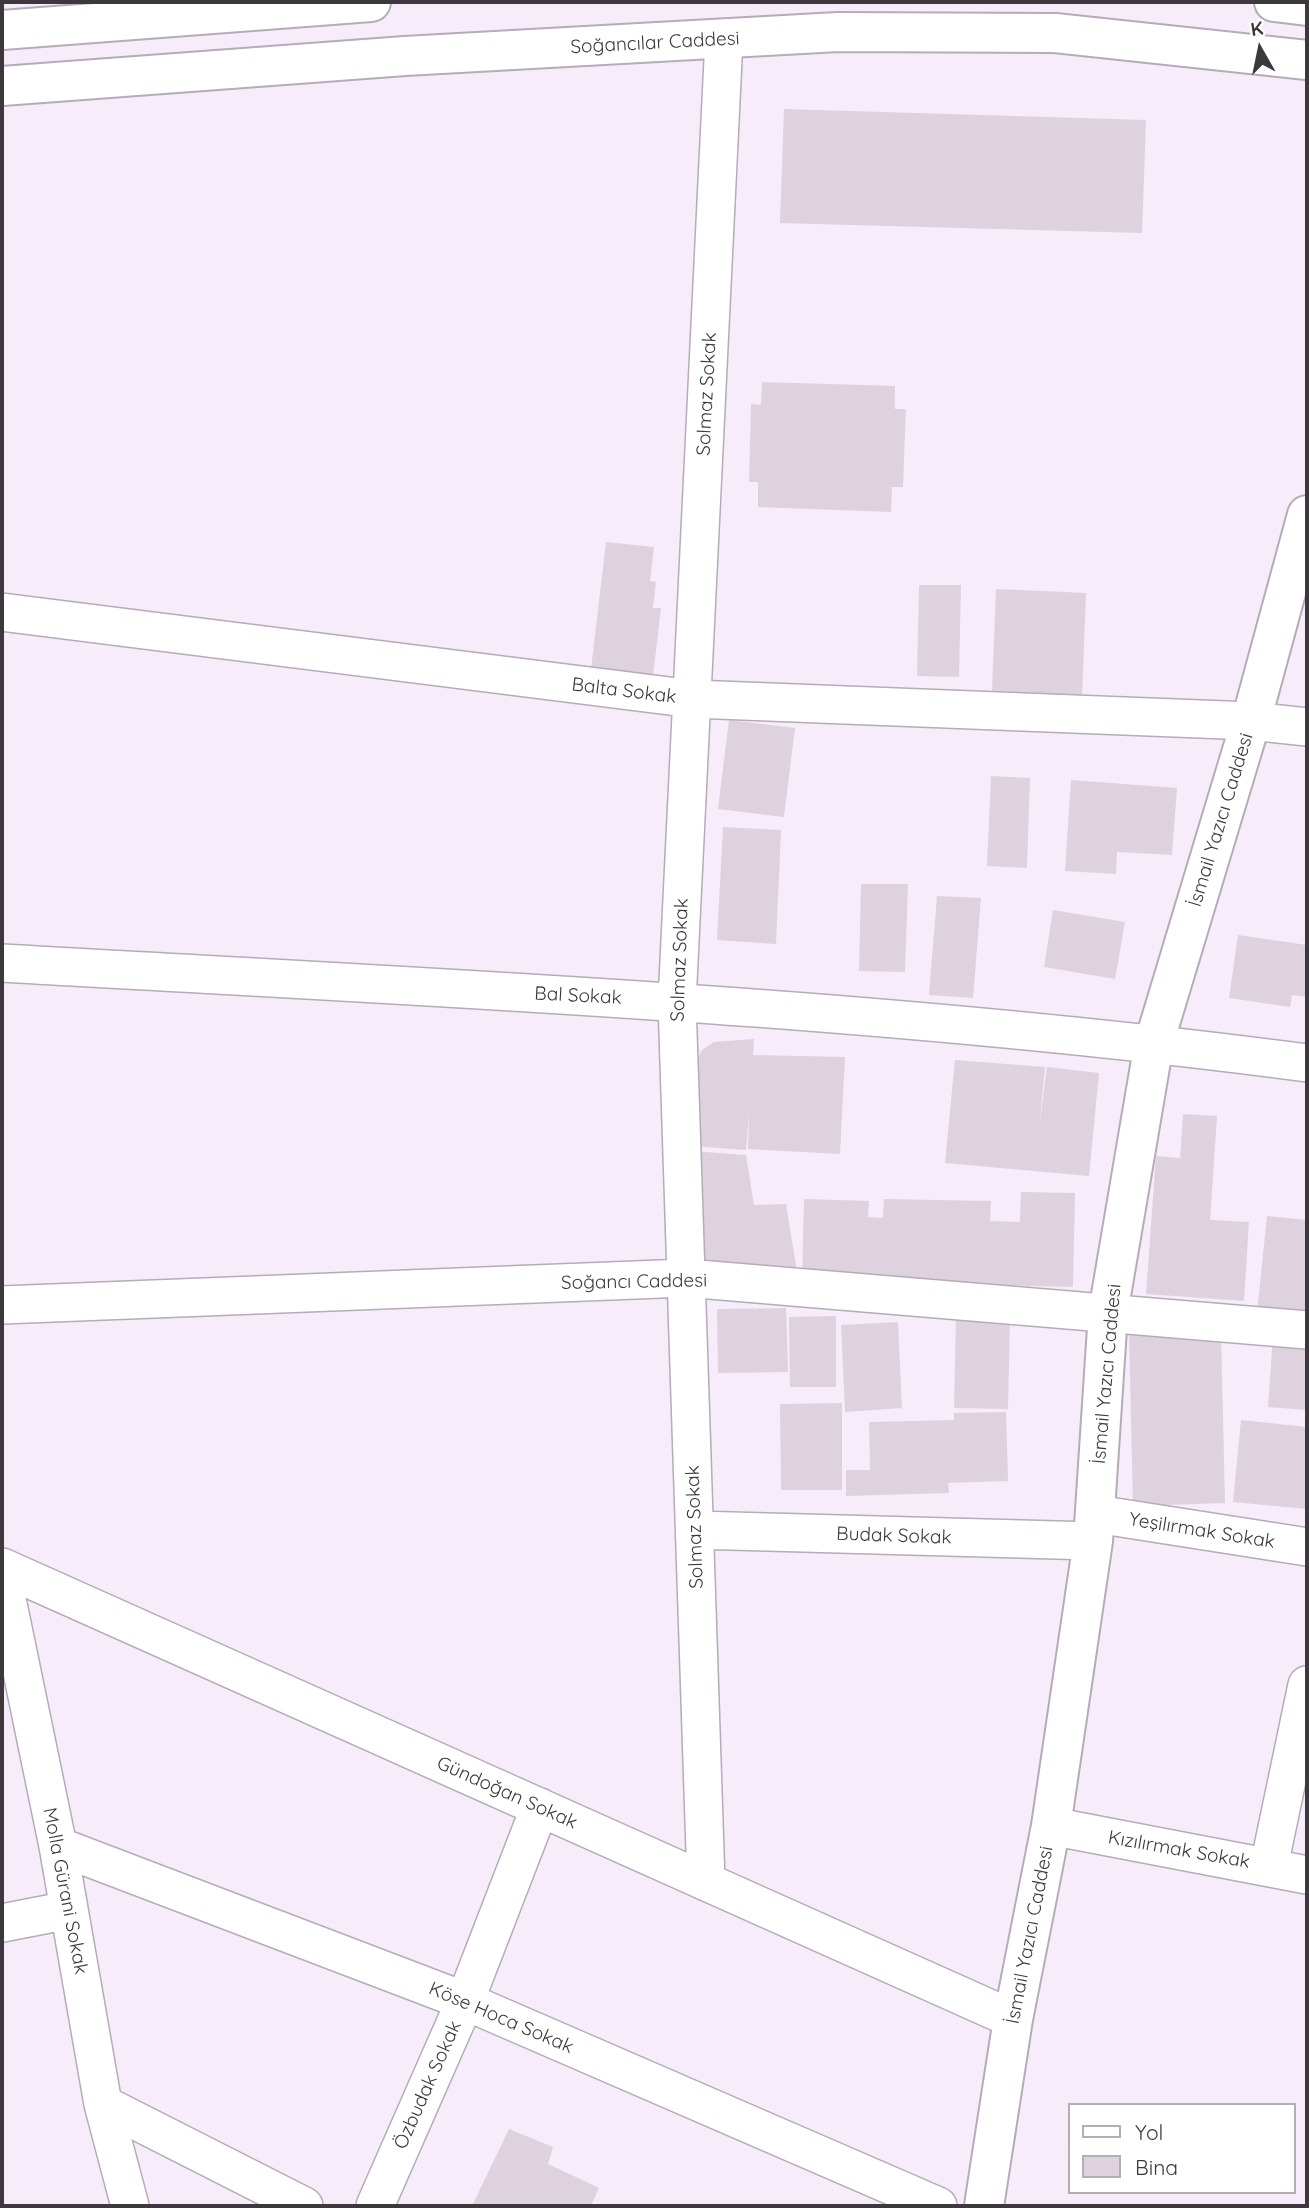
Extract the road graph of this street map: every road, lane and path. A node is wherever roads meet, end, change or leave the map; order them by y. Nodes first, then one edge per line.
1 (371, 2) edge
2 (1274, 2) edge
3 (1307, 6) edge
4 (2, 30) edge
5 (724, 39) junction
6 (1307, 60) edge
7 (2, 86) edge
8 (1307, 515) edge
9 (2, 612) edge
10 (693, 699) junction
11 (1251, 721) junction
12 (1307, 727) edge
13 (2, 963) edge
14 (677, 1002) junction
15 (1154, 1042) junction
16 (1307, 1063) edge
17 (686, 1278) junction
18 (2, 1305) edge
19 (1108, 1313) junction
20 (1307, 1330) edge
21 (1094, 1528) junction
22 (695, 1530) junction
23 (1307, 1547) edge
24 (2, 1567) edge
25 (2, 1575) edge
26 (1307, 1685) edge
27 (540, 1807) junction
28 (1051, 1826) junction
29 (58, 1846) junction
30 (1269, 1866) junction
31 (1307, 1875) edge
32 (706, 1882) junction
33 (69, 1910) junction
34 (2, 1923) edge
35 (465, 2001) junction
36 (1013, 2019) junction
37 (103, 2105) junction
38 (130, 2206) edge
39 (304, 2206) edge
40 (375, 2206) edge
41 (938, 2206) edge
42 (984, 2206) edge

1 - 4 main road
2 - 3 main road
5 - 6 main road, Soğancılar Caddesi
5 - 7 main road, Soğancılar Caddesi
5 - 10 street, Solmaz Sokak
8 - 11 main road, İsmail Yazıcı Caddesi
9 - 10 street, Balta Sokak
10 - 11 street, Balta Sokak
10 - 14 street, Solmaz Sokak
11 - 12 street, Balta Sokak
11 - 15 main road, İsmail Yazıcı Caddesi
13 - 14 street, Bal Sokak
14 - 15 street, Bal Sokak
14 - 17 street, Solmaz Sokak
15 - 16 street, Bal Sokak
15 - 19 main road, İsmail Yazıcı Caddesi
17 - 18 street, Soğancı Caddesi
17 - 19 street, Soğancı Caddesi
17 - 22 street, Solmaz Sokak
19 - 20 street, Soğancı Caddesi
19 - 21 main road, İsmail Yazıcı Caddesi
21 - 22 street, Budak Sokak
21 - 23 street, Yeşilırmak Sokak
21 - 28 main road, İsmail Yazıcı Caddesi
22 - 32 street, Solmaz Sokak
24 - 27 street, Gündoğan Sokak
25 - 29 street, Molla Gürani Sokak
26 - 30 street
27 - 32 street, Gündoğan Sokak
27 - 35 street, Özbudak Sokak
28 - 30 street, Kızılırmak Sokak
28 - 36 main road, İsmail Yazıcı Caddesi
29 - 33 street, Molla Gürani Sokak
29 - 35 street, Köse Hoca Sokak
30 - 31 street, Kızılırmak Sokak
32 - 36 street, Gündoğan Sokak
33 - 34 street
33 - 37 street, Molla Gürani Sokak
35 - 40 street, Özbudak Sokak
35 - 41 street, Köse Hoca Sokak
36 - 42 main road, İsmail Yazıcı Caddesi
37 - 38 street, Molla Gürani Sokak
37 - 39 street

